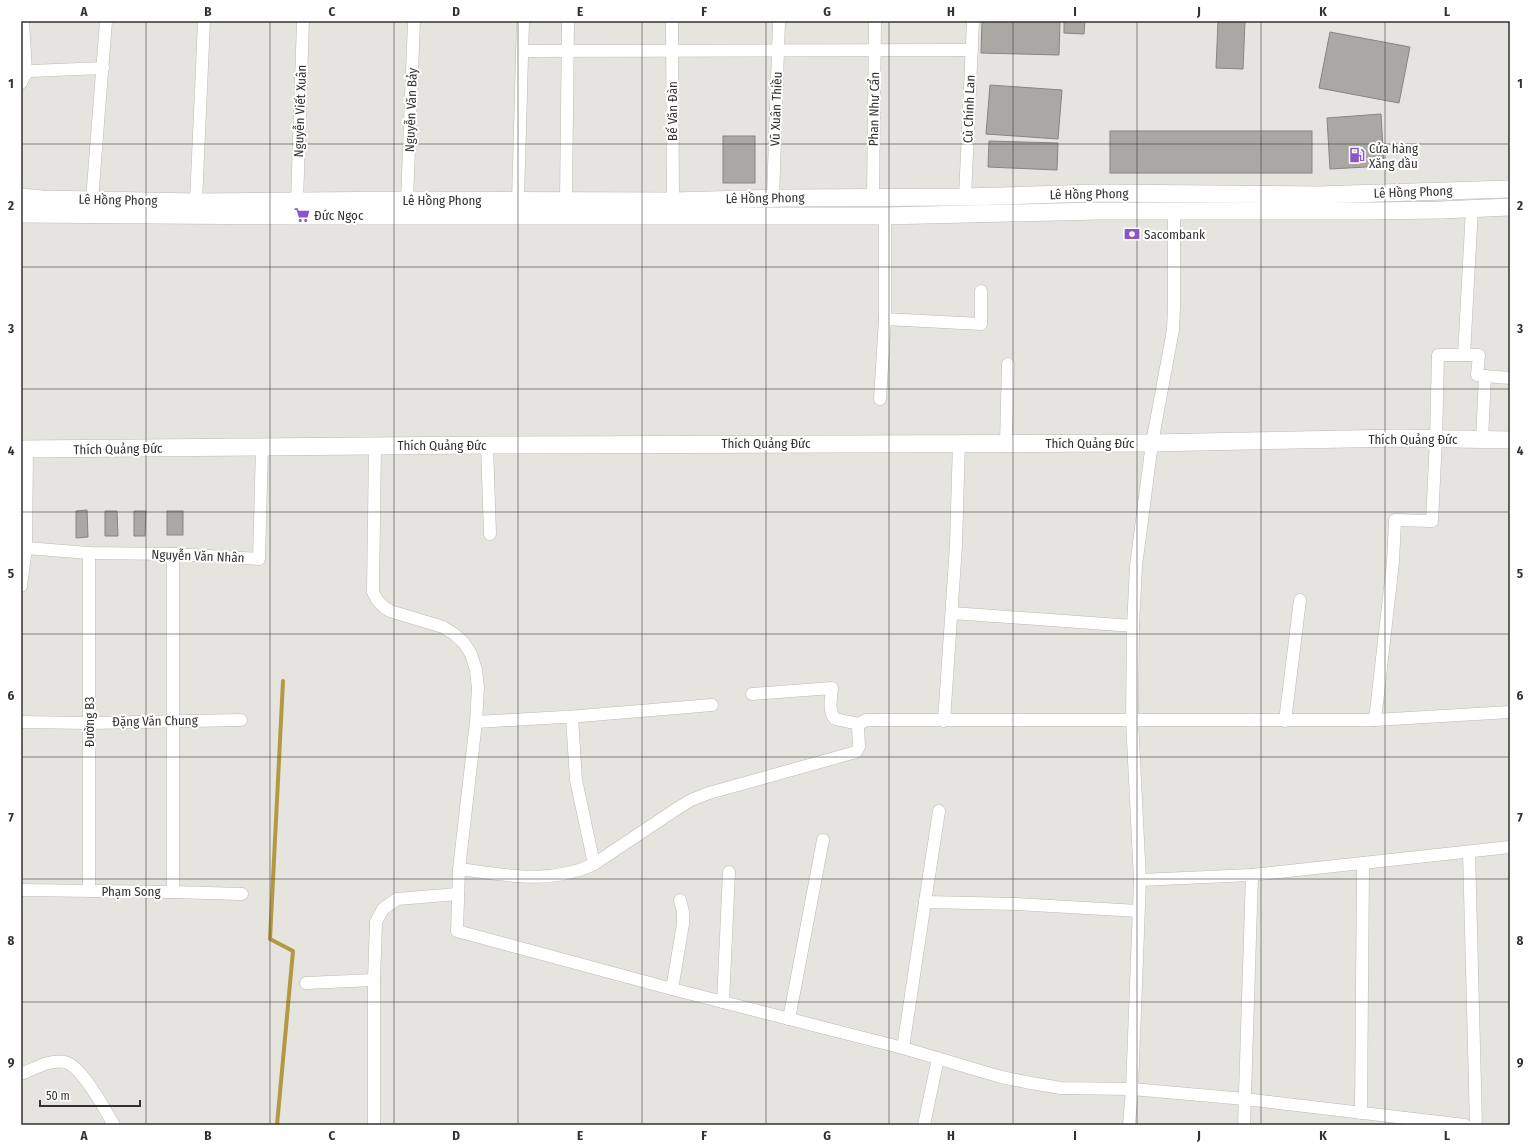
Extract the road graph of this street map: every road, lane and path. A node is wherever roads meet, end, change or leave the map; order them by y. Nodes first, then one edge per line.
1 (23, 21) edge
2 (106, 21) edge
3 (204, 21) edge
4 (303, 21) edge
5 (414, 21) edge
6 (523, 21) edge
7 (568, 21) edge
8 (672, 21) edge
9 (779, 21) edge
10 (875, 21) edge
11 (973, 21) edge
12 (778, 50) junction
13 (875, 50) junction
14 (972, 50) junction
15 (522, 51) junction
16 (568, 51) junction
17 (672, 51) junction
18 (103, 68) junction
19 (24, 78) edge
20 (1510, 189) edge
21 (1440, 192) junction
22 (1097, 193) junction
23 (1372, 194) junction
24 (21, 197) edge
25 (873, 197) junction
26 (965, 197) junction
27 (773, 198) junction
28 (92, 200) junction
29 (408, 200) junction
30 (518, 200) junction
31 (566, 200) junction
32 (297, 201) junction
33 (196, 202) junction
34 (65, 207) junction
35 (1510, 207) edge
36 (673, 208) junction
37 (1472, 208) junction
38 (1441, 210) junction
39 (1097, 211) junction
40 (1372, 211) junction
41 (1174, 212) junction
42 (21, 214) edge
43 (885, 216) junction
44 (981, 290) dead end
45 (885, 319) junction
46 (1464, 355) junction
47 (1008, 364) dead end
48 (1485, 376) junction
49 (1510, 378) edge
50 (880, 399) dead end
51 (1436, 439) junction
52 (1482, 440) junction
53 (1510, 440) edge
54 (959, 442) junction
55 (1006, 443) junction
56 (1152, 443) junction
57 (487, 445) junction
58 (375, 446) junction
59 (262, 447) junction
60 (24, 449) edge
61 (490, 534) dead end
62 (26, 548) junction
63 (89, 554) junction
64 (173, 554) junction
65 (21, 586) edge
66 (1300, 600) dead end
67 (952, 613) junction
68 (1133, 626) junction
69 (752, 694) dead end
70 (712, 705) dead end
71 (1510, 712) edge
72 (572, 717) junction
73 (241, 720) dead end
74 (1132, 720) junction
75 (1375, 720) junction
76 (173, 721) junction
77 (944, 721) junction
78 (1285, 721) junction
79 (21, 722) edge
80 (89, 722) junction
81 (476, 722) junction
82 (859, 724) junction
83 (939, 811) dead end
84 (823, 840) dead end
85 (1510, 847) edge
86 (1469, 852) junction
87 (1363, 863) junction
88 (594, 864) junction
89 (459, 869) junction
90 (729, 872) dead end
91 (1252, 875) junction
92 (1140, 880) junction
93 (21, 890) edge
94 (89, 891) junction
95 (173, 892) junction
96 (242, 894) dead end
97 (458, 894) junction
98 (680, 900) dead end
99 (925, 902) junction
100 (1138, 911) junction
101 (374, 980) junction
102 (306, 983) dead end
103 (672, 989) junction
104 (723, 1002) junction
105 (789, 1019) junction
106 (903, 1048) junction
107 (938, 1058) junction
108 (21, 1074) edge
109 (1132, 1089) junction
110 (1245, 1099) junction
111 (1361, 1113) junction
112 (114, 1125) edge
113 (374, 1125) edge
114 (924, 1125) edge
115 (1129, 1125) edge
116 (1244, 1125) edge
117 (1465, 1125) edge
118 (1476, 1125) edge

1 - 19 street
2 - 18 street
3 - 33 street
4 - 32 street, Nguyễn Viết Xuân
5 - 29 street, Nguyễn Văn Bảy
6 - 15 street
7 - 16 street
8 - 17 street, Bế Văn Đàn
9 - 12 street, Vũ Xuân Thiều
10 - 13 street, Phan Như Cẩn
11 - 14 street, Cù Chính Lan
12 - 13 street
12 - 17 street
12 - 27 street, Vũ Xuân Thiều
13 - 14 street
13 - 25 street, Phan Như Cẩn
14 - 26 street, Cù Chính Lan
15 - 16 street
15 - 30 street
16 - 17 street
16 - 31 street
17 - 36 street, Bế Văn Đàn
18 - 19 street
18 - 28 street
20 - 21 main road, Lê Hồng Phong
21 - 23 main road, Lê Hồng Phong
21 - 38 main road
22 - 23 main road, Lê Hồng Phong
22 - 26 main road, Lê Hồng Phong
22 - 39 main road
23 - 40 main road
24 - 34 main road, Lê Hồng Phong
25 - 26 main road, Lê Hồng Phong
25 - 27 main road, Lê Hồng Phong
27 - 36 main road, Lê Hồng Phong
28 - 33 main road, Lê Hồng Phong
28 - 34 main road, Lê Hồng Phong
29 - 30 main road, Lê Hồng Phong
29 - 32 main road, Lê Hồng Phong
30 - 31 main road, Lê Hồng Phong
31 - 36 main road, Lê Hồng Phong
32 - 33 main road, Lê Hồng Phong
34 - 36 main road, Lê Hồng Phong
34 - 42 main road, Lê Hồng Phong
35 - 37 main road, Lê Hồng Phong
36 - 43 main road, Lê Hồng Phong
37 - 38 main road, Lê Hồng Phong
37 - 46 street
38 - 40 main road, Lê Hồng Phong
39 - 41 main road, Lê Hồng Phong
39 - 43 main road, Lê Hồng Phong
40 - 41 main road, Lê Hồng Phong
41 - 56 street
43 - 45 street
44 - 45 street
45 - 50 street
46 - 48 street
46 - 51 street
47 - 55 street
48 - 49 street
48 - 52 street
51 - 52 main road, Thích Quảng Đức
51 - 56 main road, Thích Quảng Đức
51 - 75 street
52 - 53 main road, Thích Quảng Đức
54 - 55 main road, Thích Quảng Đức
54 - 57 main road, Thích Quảng Đức
54 - 67 street
55 - 56 main road, Thích Quảng Đức
56 - 68 street
57 - 58 main road, Thích Quảng Đức
57 - 61 street
58 - 59 main road, Thích Quảng Đức
58 - 81 street
59 - 60 main road, Thích Quảng Đức
59 - 64 street, Nguyễn Văn Nhân
60 - 62 street
62 - 63 street, Nguyễn Văn Nhân
62 - 65 street
63 - 64 street, Nguyễn Văn Nhân
63 - 80 street, Đường B3
64 - 76 street
66 - 78 street
67 - 68 street
67 - 77 street
68 - 74 street
69 - 82 street
70 - 72 street
71 - 75 street
72 - 81 street
72 - 88 street
73 - 76 street, Đặng Văn Chung
74 - 77 street
74 - 78 street
74 - 92 street
75 - 78 street
76 - 80 street, Đặng Văn Chung
76 - 95 street
77 - 82 street
79 - 80 street, Đặng Văn Chung
80 - 94 street, Đường B3
81 - 89 street
82 - 88 street
83 - 99 street
84 - 105 street
85 - 86 street
86 - 87 street
86 - 118 street
87 - 91 street
87 - 111 street
88 - 89 street
89 - 97 street
90 - 104 street
91 - 92 street
91 - 110 street
92 - 100 street
93 - 94 street, Phạm Song
94 - 95 street, Phạm Song
95 - 96 street, Phạm Song
97 - 101 street
97 - 103 street
98 - 103 street
99 - 100 street
99 - 106 street
100 - 109 street
101 - 102 street
101 - 113 street
103 - 104 street
104 - 105 street
105 - 106 street
106 - 107 street
107 - 109 street
107 - 114 street
108 - 112 street
109 - 110 street
109 - 115 street
110 - 111 street
110 - 116 street
111 - 117 street

